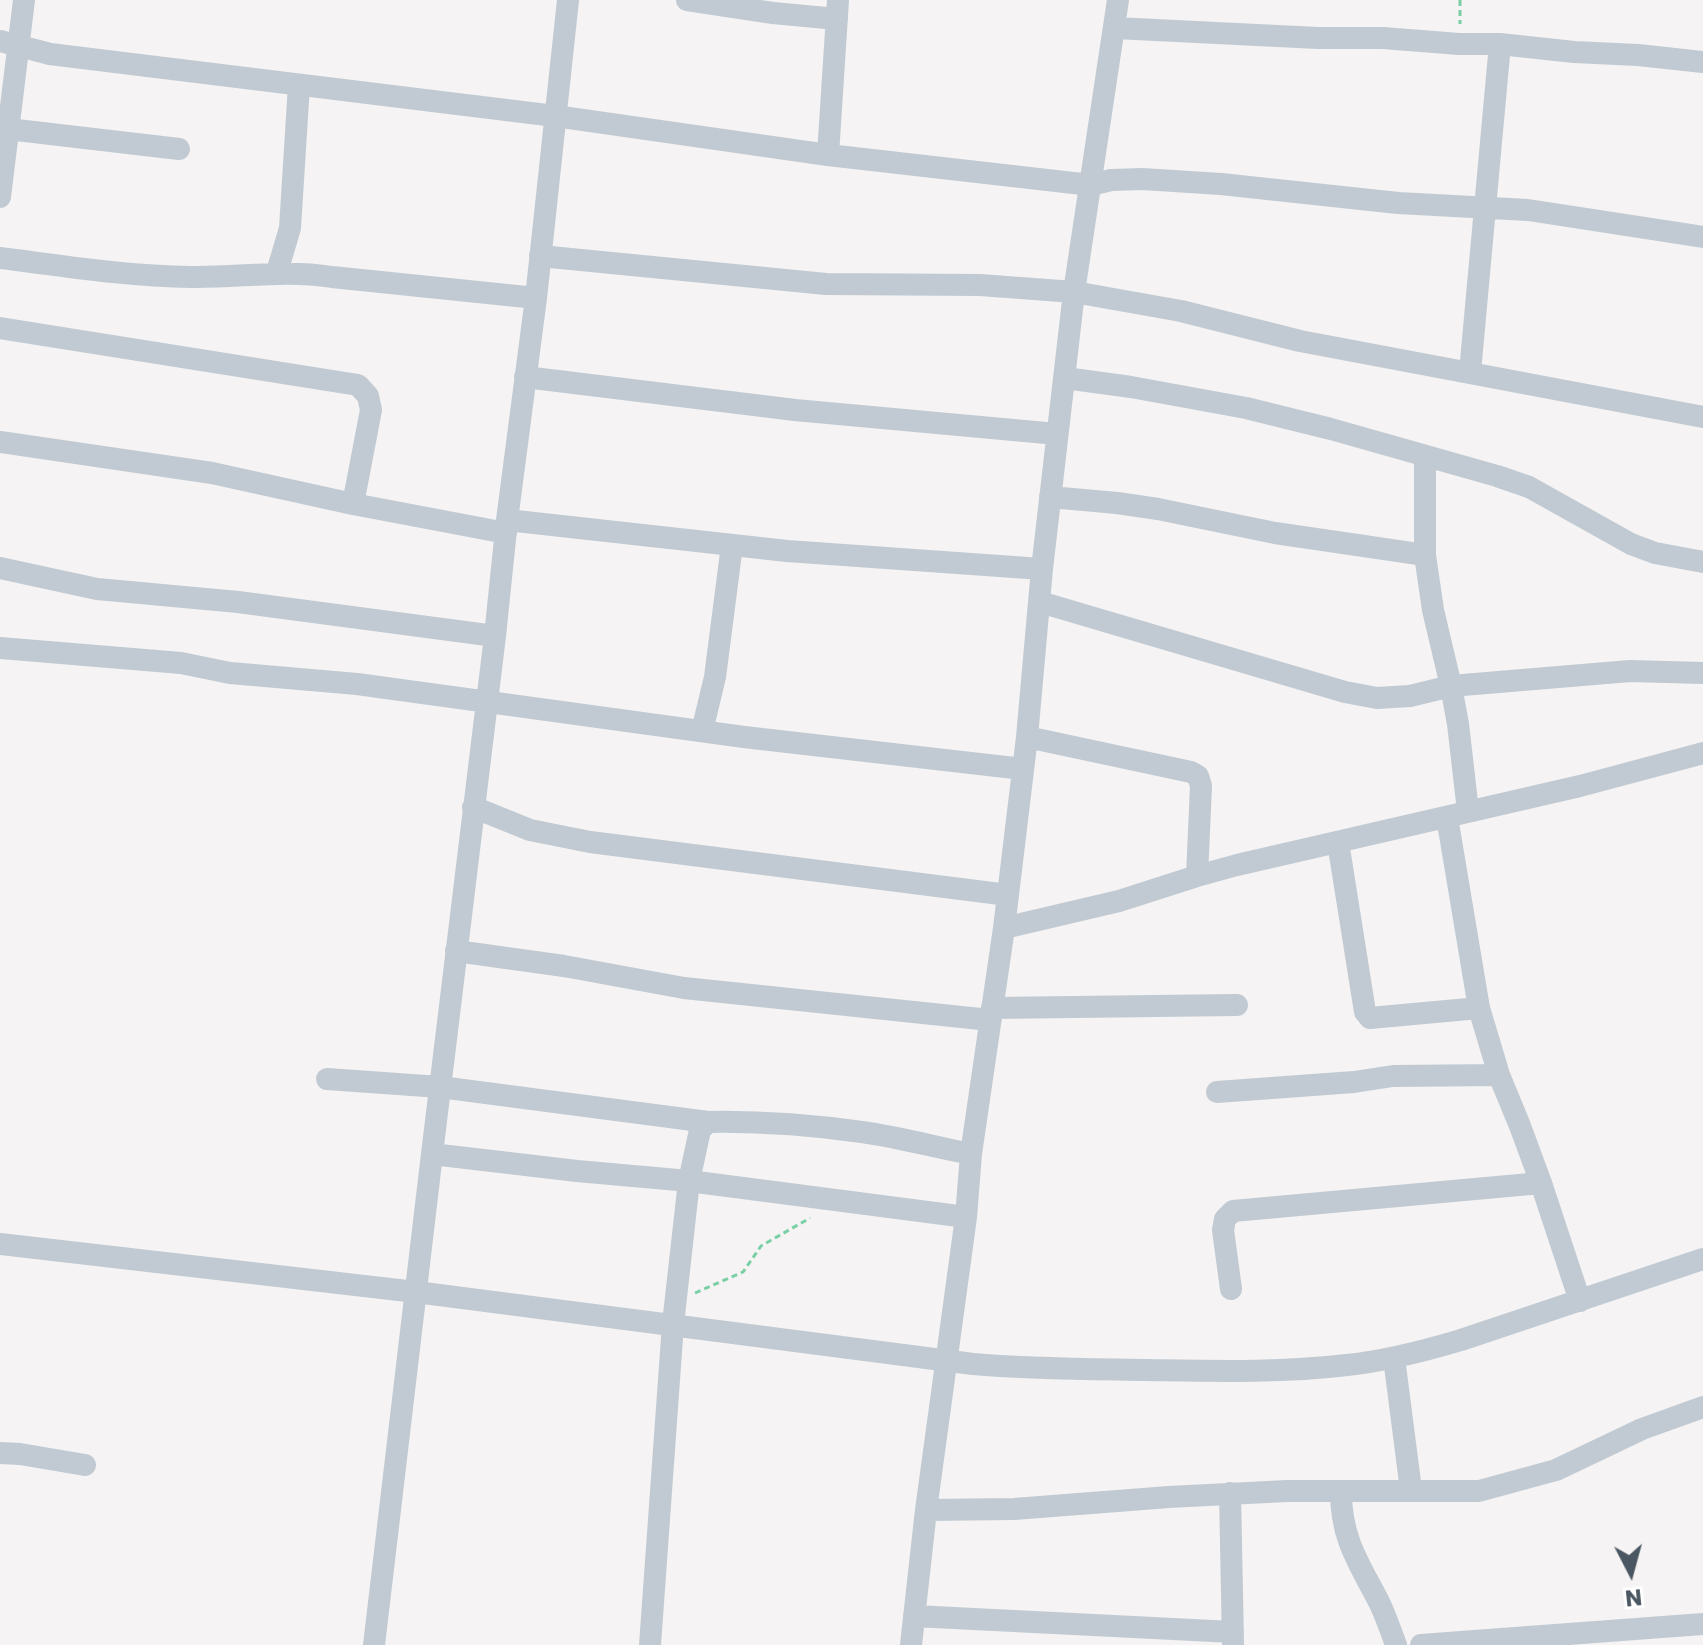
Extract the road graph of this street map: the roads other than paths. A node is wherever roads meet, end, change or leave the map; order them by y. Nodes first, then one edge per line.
1 (24, 0) edge
2 (568, 0) edge
3 (687, 0) edge
4 (1115, 1) edge
5 (838, 9) edge
6 (1115, 28) junction
7 (9, 43) edge
8 (1500, 44) junction
9 (1703, 62) edge
10 (299, 85) junction
11 (555, 116) junction
12 (8, 129) junction
13 (179, 149) dead end
14 (828, 155) junction
15 (1091, 185) junction
16 (0, 197) edge
17 (1486, 209) junction
18 (1703, 237) edge
19 (540, 256) junction
20 (0, 258) edge
21 (277, 272) junction
22 (1074, 292) junction
23 (536, 298) junction
24 (0, 328) edge
25 (1470, 372) junction
26 (525, 377) junction
27 (1065, 378) junction
28 (1703, 417) edge
29 (1057, 434) junction
30 (0, 442) edge
31 (1425, 456) junction
32 (1050, 497) junction
33 (353, 504) junction
34 (506, 526) junction
35 (732, 545) junction
36 (1425, 555) junction
37 (1703, 562) edge
38 (0, 568) edge
39 (1042, 569) junction
40 (1040, 602) junction
41 (495, 636) junction
42 (0, 648) edge
43 (1703, 673) edge
44 (1451, 686) junction
45 (486, 702) junction
46 (702, 731) junction
47 (1027, 737) junction
48 (1703, 753) edge
49 (1023, 769) junction
50 (473, 807) junction
51 (1457, 814) junction
52 (1338, 842) junction
53 (1197, 876) junction
54 (1008, 895) junction
55 (1004, 928) junction
56 (456, 951) junction
57 (1237, 1005) dead end
58 (1479, 1008) junction
59 (991, 1014) junction
60 (1499, 1075) junction
61 (327, 1079) dead end
62 (440, 1087) junction
63 (1217, 1092) dead end
64 (708, 1122) junction
65 (432, 1154) junction
66 (971, 1154) junction
67 (689, 1181) junction
68 (1541, 1183) junction
69 (966, 1217) junction
70 (0, 1244) edge
71 (1703, 1259) edge
72 (1231, 1289) dead end
73 (416, 1292) junction
74 (1580, 1301) junction
75 (675, 1312) junction
76 (1394, 1358) junction
77 (947, 1361) junction
78 (1703, 1407) edge
79 (0, 1453) edge
80 (85, 1465) dead end
81 (1411, 1490) junction
82 (1341, 1492) junction
83 (1230, 1493) junction
84 (926, 1510) junction
85 (914, 1616) junction
86 (1691, 1632) edge
87 (1233, 1638) edge
88 (379, 1644) edge
89 (650, 1645) edge
90 (911, 1645) edge
91 (1396, 1645) edge
92 (1421, 1645) edge

1 - 7 street
2 - 11 street
3 - 5 street
4 - 6 street
5 - 14 street
6 - 8 street
6 - 15 street
7 - 10 street
7 - 12 street
8 - 9 street
8 - 17 street
10 - 11 street
10 - 21 street
11 - 14 street
11 - 19 street
12 - 13 street
12 - 16 street
14 - 15 street
15 - 17 street
15 - 22 street
17 - 18 street
17 - 25 street
19 - 22 street
19 - 23 street
20 - 21 street
21 - 23 street
22 - 25 street
22 - 27 street
23 - 26 street
24 - 33 street
25 - 28 street
26 - 29 street
26 - 34 street
27 - 29 street
27 - 31 street
29 - 32 street
30 - 33 street
31 - 36 street
31 - 37 street
32 - 36 street
32 - 39 street
33 - 34 street
34 - 35 street
34 - 41 street
35 - 39 street
35 - 46 street
36 - 44 street
38 - 41 street
39 - 40 street
40 - 44 street
40 - 47 street
41 - 45 street
42 - 45 street
43 - 44 street
44 - 51 street
45 - 46 street
45 - 50 street
46 - 49 street
47 - 49 street
47 - 53 street
48 - 51 street
49 - 54 street
50 - 54 street
50 - 56 street
51 - 52 street
51 - 58 street
52 - 53 street
52 - 58 street
53 - 55 street
54 - 55 street
55 - 59 street
56 - 59 street
56 - 62 street
57 - 59 street
58 - 60 street
59 - 66 street
60 - 63 street
60 - 68 street
61 - 62 street
62 - 64 street
62 - 65 street
64 - 66 street
64 - 67 street
65 - 67 street
65 - 73 street
66 - 69 street
67 - 69 street
67 - 75 street
68 - 72 street
68 - 74 street
69 - 77 street
70 - 73 street
71 - 74 street
73 - 75 street
73 - 88 street
74 - 76 street
75 - 77 street
75 - 89 street
76 - 77 street
76 - 81 street
77 - 84 street
78 - 81 street
79 - 80 street
81 - 82 street
82 - 83 street
82 - 91 street
83 - 84 street
83 - 87 street
84 - 85 street
85 - 87 street
85 - 90 street
86 - 92 street

